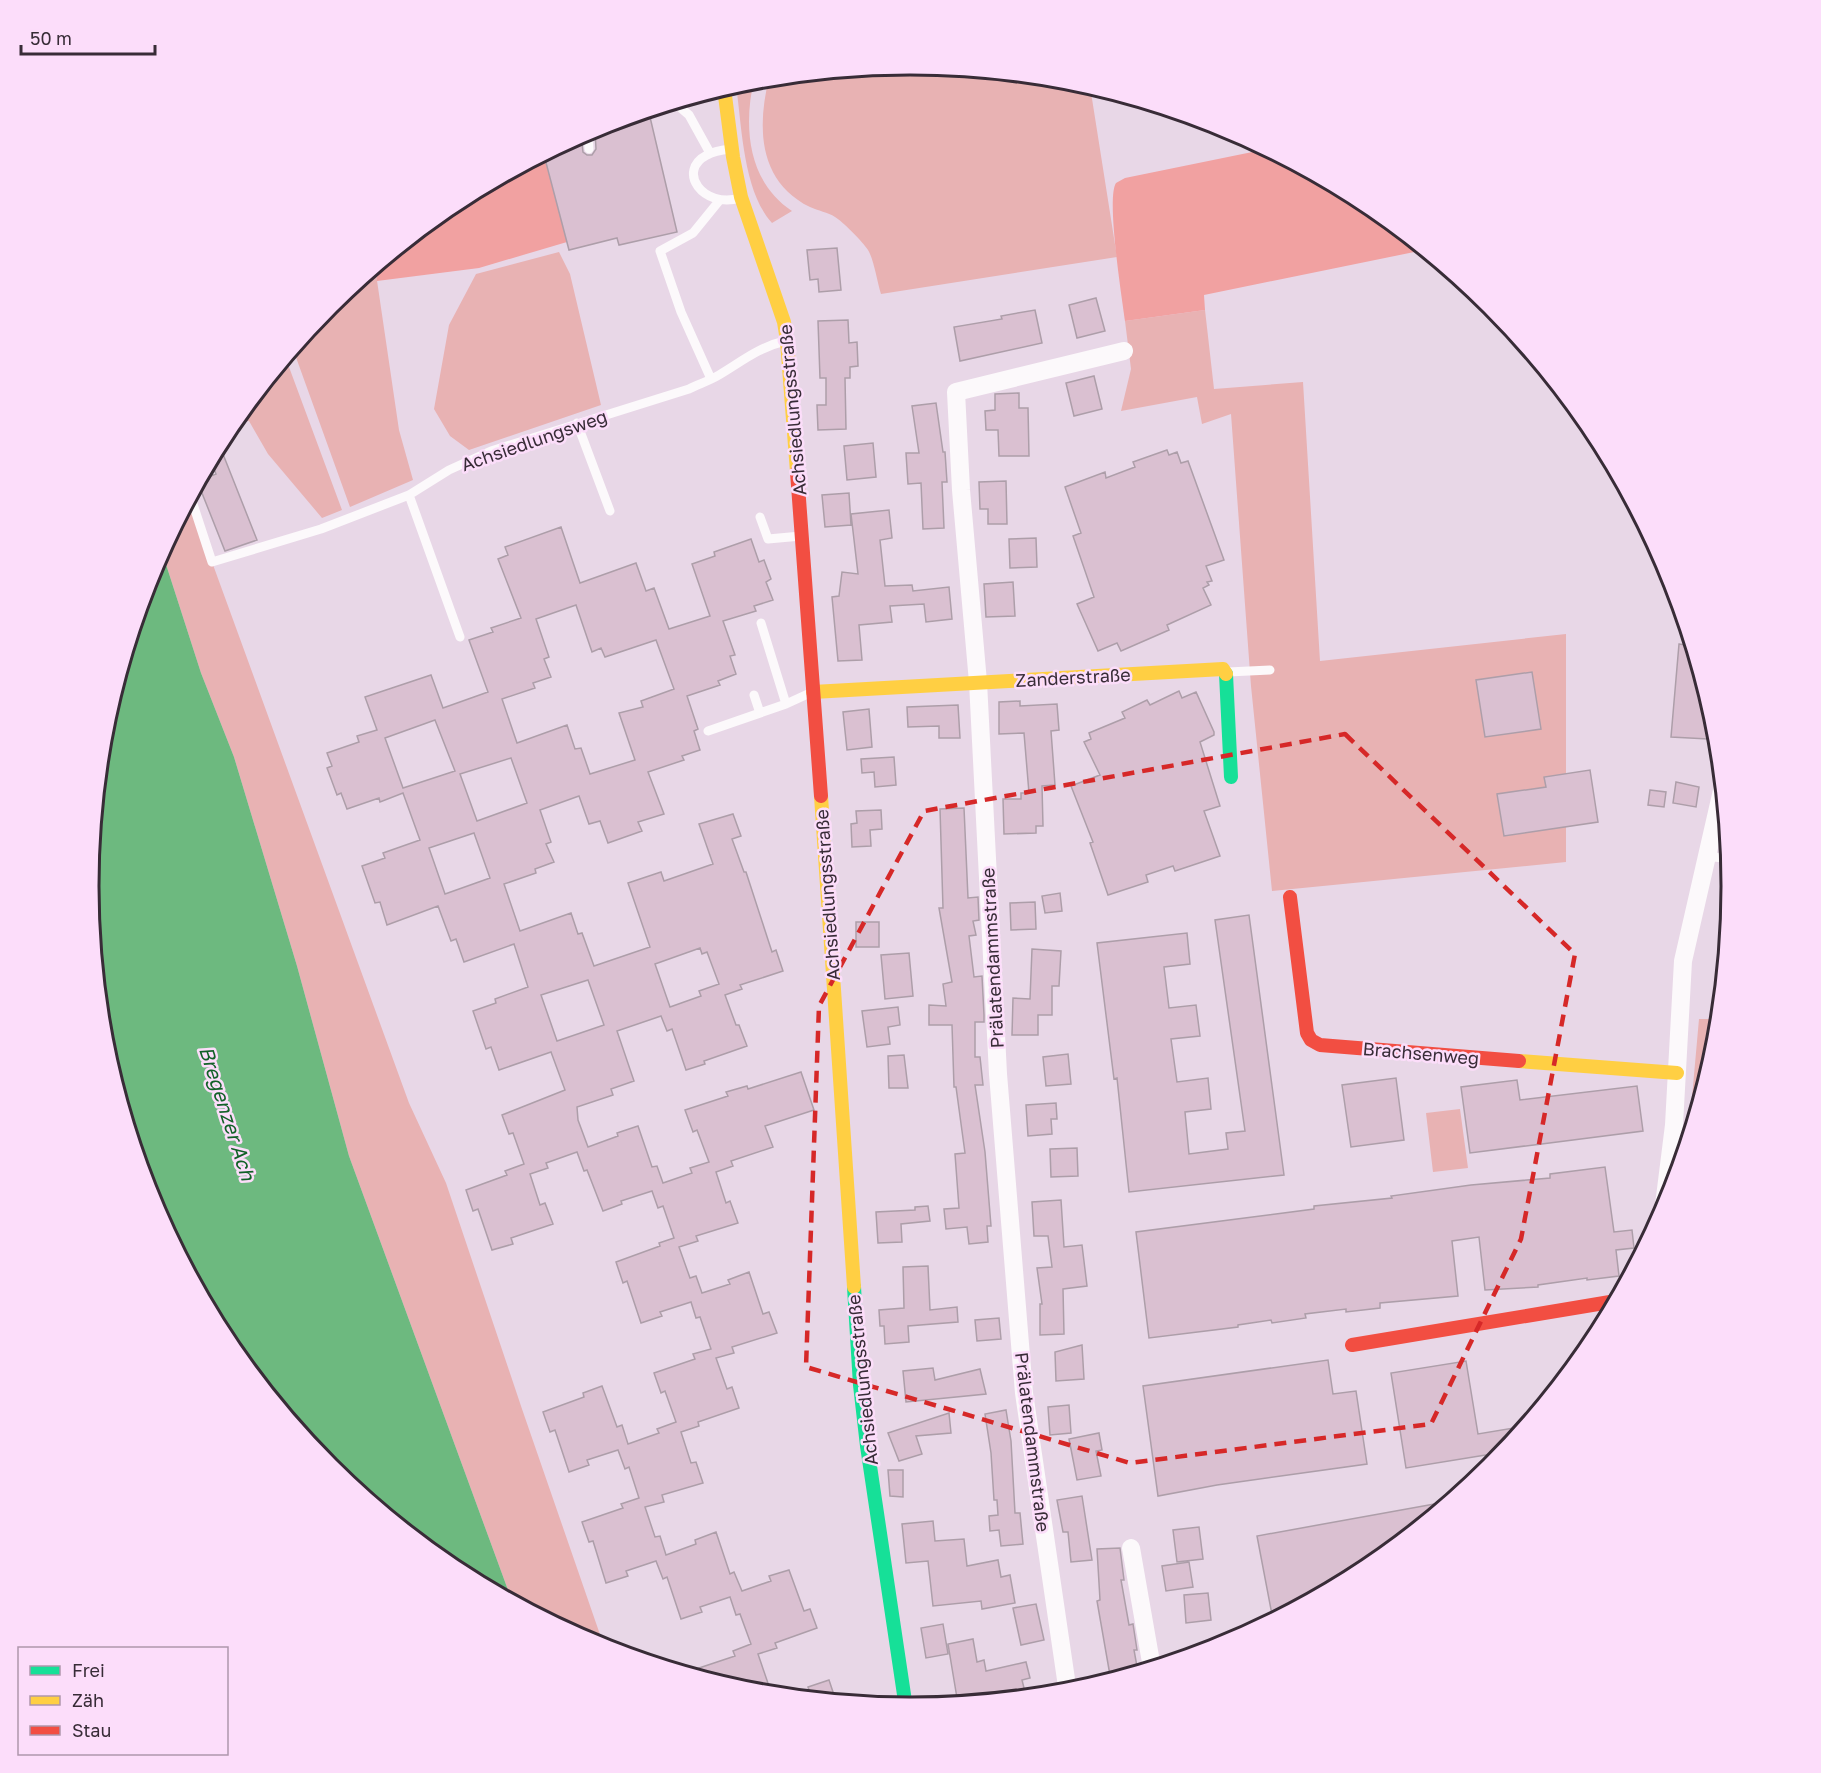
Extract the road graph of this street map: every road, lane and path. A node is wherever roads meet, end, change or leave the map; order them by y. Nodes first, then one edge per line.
1 (725, 97) edge
2 (681, 109) edge
3 (589, 142) edge
4 (589, 149) dead end
5 (732, 149) junction
6 (710, 153) junction
7 (741, 198) junction
8 (719, 201) junction
9 (788, 341) junction
10 (1124, 351) dead end
11 (711, 379) junction
12 (577, 423) junction
13 (409, 495) junction
14 (194, 507) edge
15 (610, 511) dead end
16 (760, 517) dead end
17 (803, 536) junction
18 (761, 623) dead end
19 (460, 638) dead end
20 (1270, 670) dead end
21 (1226, 672) junction
22 (978, 682) junction
23 (813, 692) junction
24 (754, 695) dead end
25 (786, 704) junction
26 (760, 713) junction
27 (708, 731) dead end
28 (1231, 777) dead end
29 (1718, 809) edge
30 (1707, 856) junction
31 (1721, 858) edge
32 (1290, 897) dead end
33 (1677, 1073) junction
34 (1668, 1177) edge
35 (1606, 1304) edge
36 (1352, 1345) dead end
37 (1131, 1548) dead end
38 (1151, 1661) edge
39 (1066, 1682) edge
40 (904, 1698) edge

1 - 5 street, Achsiedlungsstraße
2 - 6 lane
3 - 4 lane
5 - 6 lane
5 - 7 street, Achsiedlungsstraße
6 - 8 lane
7 - 8 lane
7 - 9 street, Achsiedlungsstraße
8 - 11 lane
9 - 11 lane, Achsiedlungsweg
9 - 17 street, Achsiedlungsstraße
10 - 22 street, Prälatendammstraße
11 - 12 lane, Achsiedlungsweg
12 - 13 lane, Achsiedlungsweg
12 - 15 lane
13 - 14 lane, Achsiedlungsweg
13 - 19 lane
16 - 17 lane
17 - 23 street, Achsiedlungsstraße
18 - 25 lane
20 - 21 lane
21 - 22 street, Zanderstraße
21 - 28 street
22 - 23 street, Zanderstraße
22 - 39 street, Prälatendammstraße
23 - 25 lane
23 - 40 street, Achsiedlungsstraße
24 - 26 lane
25 - 26 lane
26 - 27 lane
29 - 30 street
30 - 31 lane
30 - 33 street
32 - 33 street, Brachsenweg
33 - 34 street
35 - 36 street
37 - 38 street

